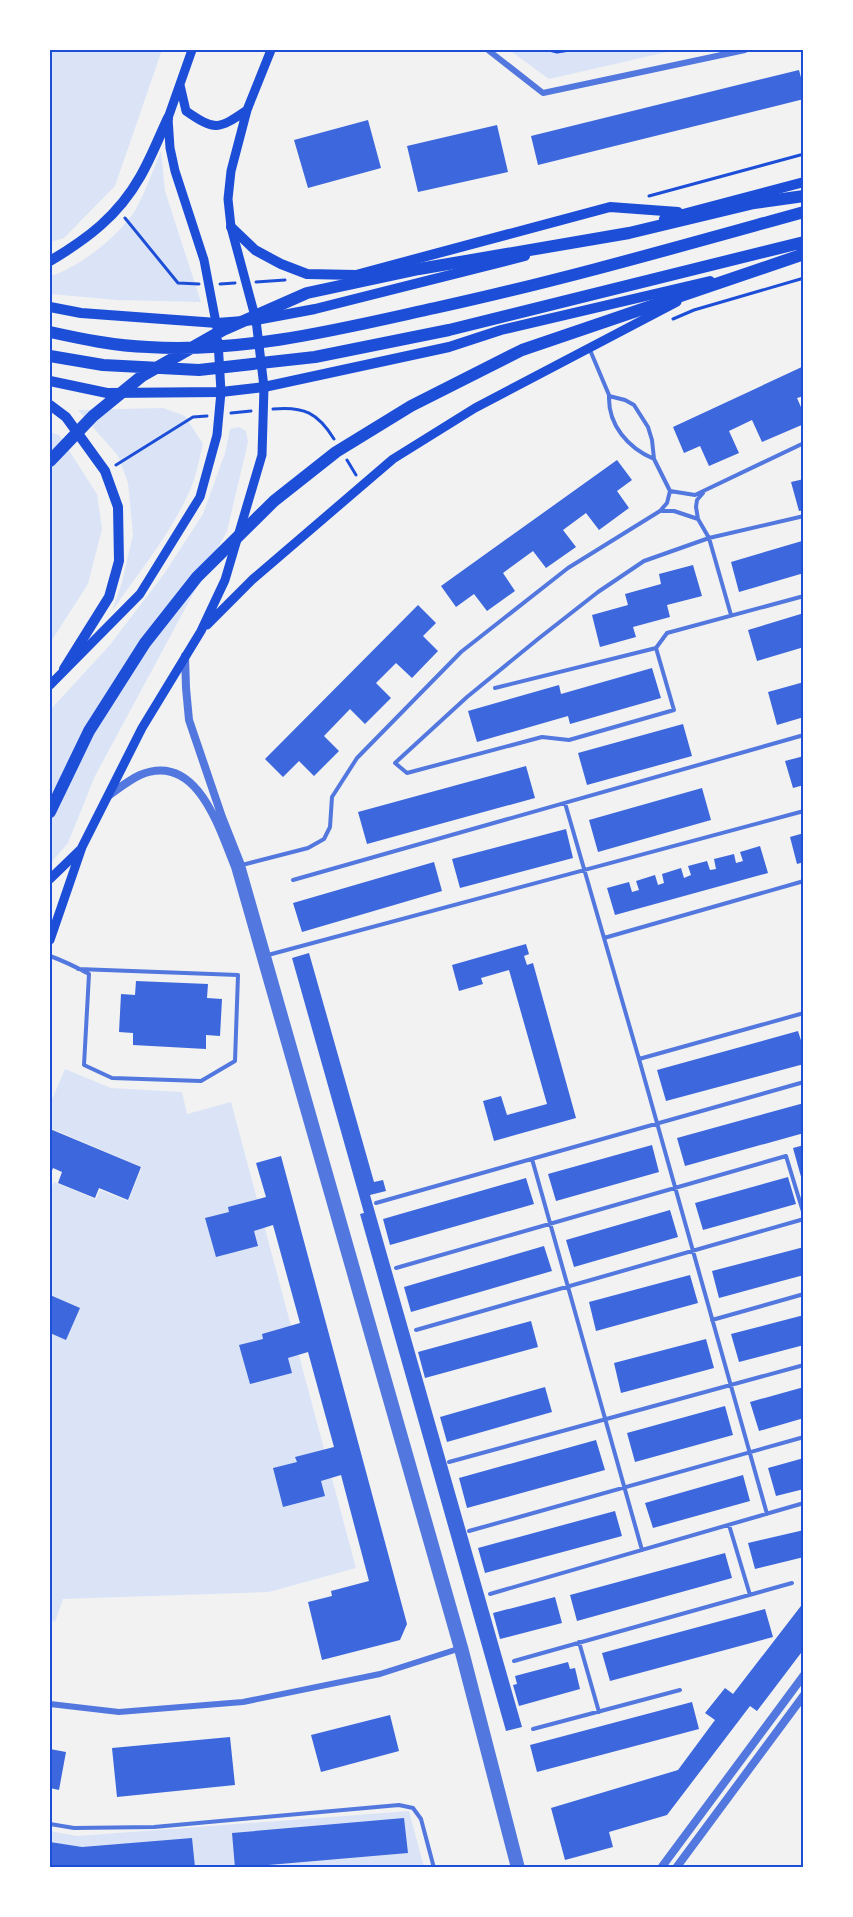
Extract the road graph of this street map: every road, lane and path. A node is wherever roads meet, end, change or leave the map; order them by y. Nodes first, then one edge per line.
1 (192, 50) edge
2 (271, 50) edge
3 (488, 50) edge
4 (549, 50) edge
5 (570, 50) edge
6 (745, 50) edge
7 (180, 85) junction
8 (247, 110) junction
9 (168, 118) junction
10 (804, 154) edge
11 (802, 181) edge
12 (804, 196) edge
13 (644, 198) dead end
14 (117, 209) junction
15 (688, 212) junction
16 (804, 212) edge
17 (231, 227) junction
18 (804, 242) edge
19 (804, 256) edge
20 (50, 261) edge
21 (804, 278) edge
22 (720, 279) junction
23 (290, 280) dead end
24 (246, 283) junction
25 (209, 285) junction
26 (50, 307) edge
27 (673, 319) dead end
28 (256, 320) junction
29 (217, 323) junction
30 (50, 332) edge
31 (590, 349) junction
32 (50, 356) edge
33 (50, 381) edge
34 (264, 387) junction
35 (221, 392) junction
36 (609, 396) junction
37 (50, 405) edge
38 (264, 410) junction
39 (219, 415) junction
40 (335, 441) dead end
41 (804, 443) edge
42 (346, 459) dead end
43 (654, 459) junction
44 (50, 461) edge
45 (105, 471) junction
46 (363, 485) junction
47 (706, 490) junction
48 (670, 491) junction
49 (660, 511) junction
50 (804, 516) edge
51 (698, 519) junction
52 (709, 538) junction
53 (804, 596) edge
54 (731, 615) junction
55 (201, 631) junction
56 (656, 648) junction
57 (185, 656) junction
58 (64, 669) junction
59 (50, 685) edge
60 (495, 688) dead end
61 (804, 735) edge
62 (108, 796) junction
63 (565, 803) junction
64 (804, 811) edge
65 (50, 812) edge
66 (219, 818) junction
67 (82, 847) junction
68 (238, 866) junction
69 (585, 870) junction
70 (50, 879) edge
71 (293, 880) dead end
72 (804, 881) edge
73 (604, 938) junction
74 (50, 940) edge
75 (50, 956) edge
76 (264, 957) junction
77 (78, 969) junction
78 (804, 1013) edge
79 (639, 1059) junction
80 (804, 1082) edge
81 (657, 1123) junction
82 (532, 1159) junction
83 (675, 1188) junction
84 (376, 1203) dead end
85 (804, 1215) edge
86 (804, 1220) edge
87 (550, 1224) junction
88 (693, 1251) junction
89 (396, 1268) dead end
90 (568, 1287) junction
91 (804, 1294) edge
92 (712, 1320) junction
93 (416, 1330) dead end
94 (804, 1365) edge
95 (731, 1385) junction
96 (605, 1419) junction
97 (804, 1437) edge
98 (750, 1452) junction
99 (449, 1462) dead end
100 (624, 1487) junction
101 (804, 1503) edge
102 (767, 1514) junction
103 (729, 1525) junction
104 (469, 1531) dead end
105 (642, 1550) junction
106 (792, 1583) dead end
107 (490, 1594) dead end
108 (750, 1595) junction
109 (579, 1642) junction
110 (461, 1648) junction
111 (514, 1660) dead end
112 (804, 1675) edge
113 (680, 1690) dead end
114 (804, 1695) edge
115 (50, 1704) edge
116 (599, 1712) junction
117 (533, 1729) dead end
118 (50, 1824) edge
119 (434, 1868) edge
120 (514, 1868) edge
121 (521, 1868) edge
122 (661, 1868) edge
123 (676, 1868) edge

1 - 7 main road
2 - 8 main road
3 - 6 street
4 - 5 path
7 - 8 main road
7 - 9 main road
8 - 17 main road
9 - 14 main road
9 - 25 main road
10 - 13 path
11 - 15 main road
12 - 44 highway
14 - 20 main road
14 - 25 path
15 - 17 main road
15 - 28 main road
16 - 30 highway
17 - 24 main road
18 - 32 highway
19 - 22 main road
19 - 65 highway
21 - 27 path
22 - 31 main road
22 - 34 main road
23 - 24 path
24 - 25 path
24 - 28 main road
25 - 29 main road
26 - 29 main road
28 - 29 main road
28 - 34 main road
29 - 35 main road
31 - 36 lane
31 - 46 main road
33 - 35 main road
34 - 35 main road
34 - 38 main road
35 - 39 main road
36 - 43 lane
36 - 43 lane
37 - 45 main road
38 - 39 path
38 - 40 path
38 - 55 main road
39 - 45 path
39 - 58 main road
41 - 47 lane
42 - 46 path
43 - 48 lane
45 - 58 main road
46 - 55 main road
47 - 48 lane
47 - 51 lane
48 - 49 lane
49 - 51 lane
49 - 68 lane
50 - 52 lane
51 - 52 lane
52 - 54 lane
52 - 56 lane
53 - 54 lane
54 - 56 lane
55 - 57 main road
56 - 60 lane
57 - 62 main road
57 - 66 street
58 - 59 main road
61 - 63 lane
62 - 66 street
62 - 67 main road
63 - 69 lane
63 - 71 lane
64 - 69 lane
66 - 68 street
67 - 70 main road
67 - 74 main road
68 - 76 street
69 - 73 lane
69 - 76 lane
72 - 73 lane
73 - 79 lane
75 - 77 lane
76 - 110 street
77 - 77 lane
78 - 79 lane
79 - 81 lane
80 - 81 lane
81 - 82 lane
81 - 83 lane
82 - 84 lane
82 - 87 lane
83 - 85 lane
83 - 87 lane
83 - 88 lane
86 - 88 lane
87 - 89 lane
87 - 90 lane
88 - 90 lane
88 - 92 lane
90 - 93 lane
90 - 96 lane
91 - 92 lane
92 - 95 lane
94 - 95 lane
95 - 96 lane
95 - 98 lane
96 - 99 lane
96 - 100 lane
97 - 98 lane
98 - 100 lane
98 - 102 lane
100 - 104 lane
100 - 105 lane
101 - 102 lane
102 - 103 lane
103 - 105 lane
103 - 108 lane
105 - 107 lane
106 - 108 lane
108 - 109 lane
109 - 111 lane
109 - 116 lane
110 - 115 street
110 - 120 street
110 - 121 street
112 - 122 street
113 - 116 lane
114 - 123 street
116 - 117 lane
118 - 119 lane

